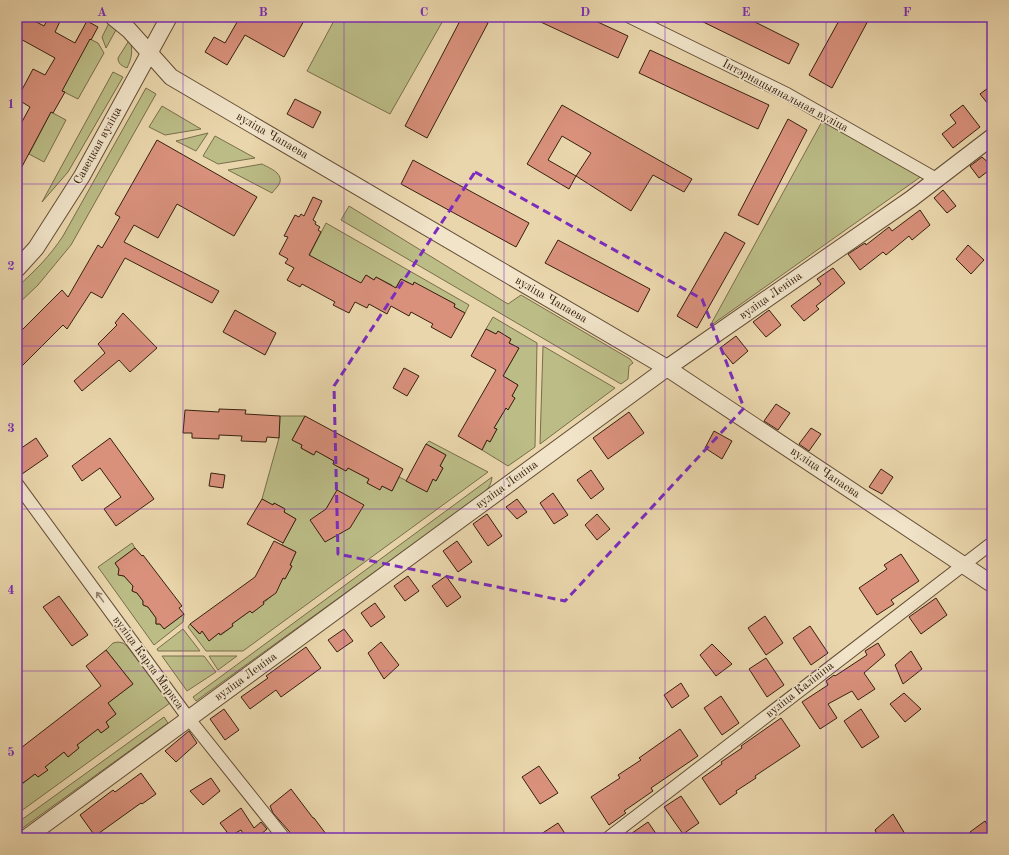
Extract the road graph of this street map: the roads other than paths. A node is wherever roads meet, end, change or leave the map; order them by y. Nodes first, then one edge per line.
1 (113, 17) edge
2 (169, 17) edge
3 (630, 17) edge
4 (149, 52) junction
5 (992, 137) edge
6 (938, 180) junction
7 (17, 269) edge
8 (667, 368) junction
9 (17, 484) edge
10 (992, 543) edge
11 (963, 565) junction
12 (992, 584) edge
13 (189, 719) junction
14 (26, 838) edge
15 (284, 838) edge
16 (608, 838) edge

1 - 4 street, вуліца Чапаева
2 - 4 street, Савецкая вуліца
3 - 6 street, Інтэрнацыянальная вуліца
4 - 7 street, Савецкая вуліца
4 - 8 street, вуліца Чапаева
5 - 6 street, вуліца Леніна
6 - 8 street, вуліца Леніна
8 - 11 street, вуліца Чапаева
8 - 13 street, вуліца Леніна
13 -> 9 street, вуліца Карла Маркса
10 - 11 street, вуліца Калініна
11 - 12 street, вуліца Чапаева
11 - 16 street, вуліца Калініна
13 - 14 street, вуліца Леніна
13 - 15 street, вуліца Карла Маркса

